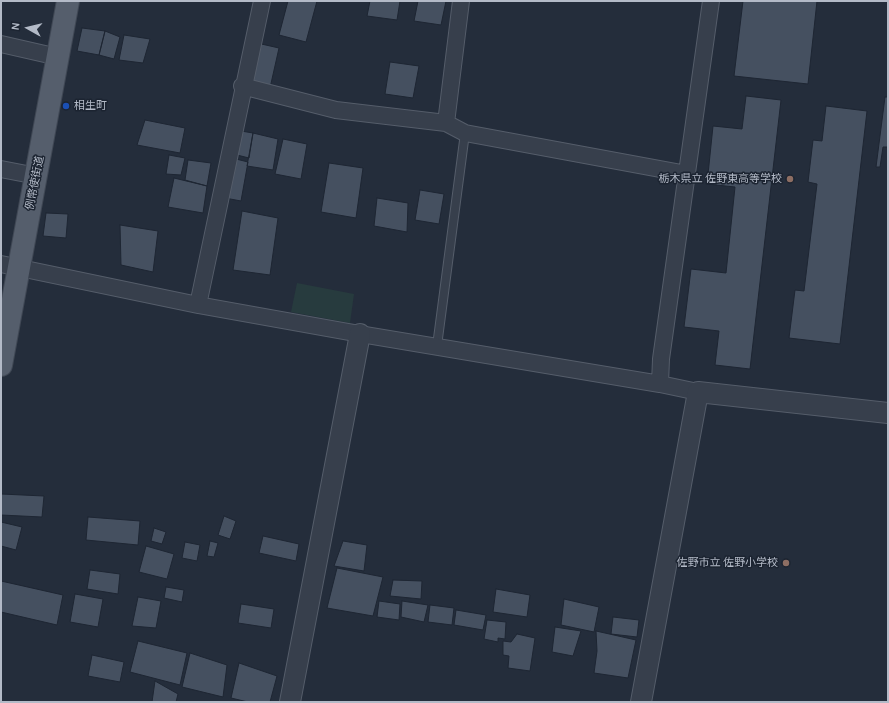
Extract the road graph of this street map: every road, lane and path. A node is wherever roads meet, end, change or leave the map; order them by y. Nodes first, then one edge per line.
1 (68, 1) edge
2 (262, 1) edge
3 (460, 1) edge
4 (711, 1) edge
5 (1, 44) edge
6 (58, 57) junction
7 (242, 86) junction
8 (446, 124) junction
9 (465, 134) junction
10 (1, 169) edge
11 (687, 174) junction
12 (37, 176) junction
13 (10, 265) edge
14 (198, 305) junction
15 (360, 334) junction
16 (437, 346) junction
17 (1, 365) edge
18 (660, 384) junction
19 (698, 392) junction
20 (888, 413) edge
21 (290, 702) edge
22 (641, 702) edge

1 - 6 main road, 例幣使街道
2 - 7 street
3 - 8 street
4 - 11 street
5 - 6 street
6 - 12 main road, 例幣使街道
7 - 8 street
7 - 14 street
8 - 9 street
9 - 11 street
9 - 16 lane
10 - 12 street
11 - 18 street
12 - 13 main road, 例幣使街道
13 - 14 street
13 - 17 main road, 例幣使街道
14 - 15 street
15 - 16 street
15 - 21 street
16 - 18 street
18 - 19 street
19 - 20 street
19 - 22 street

